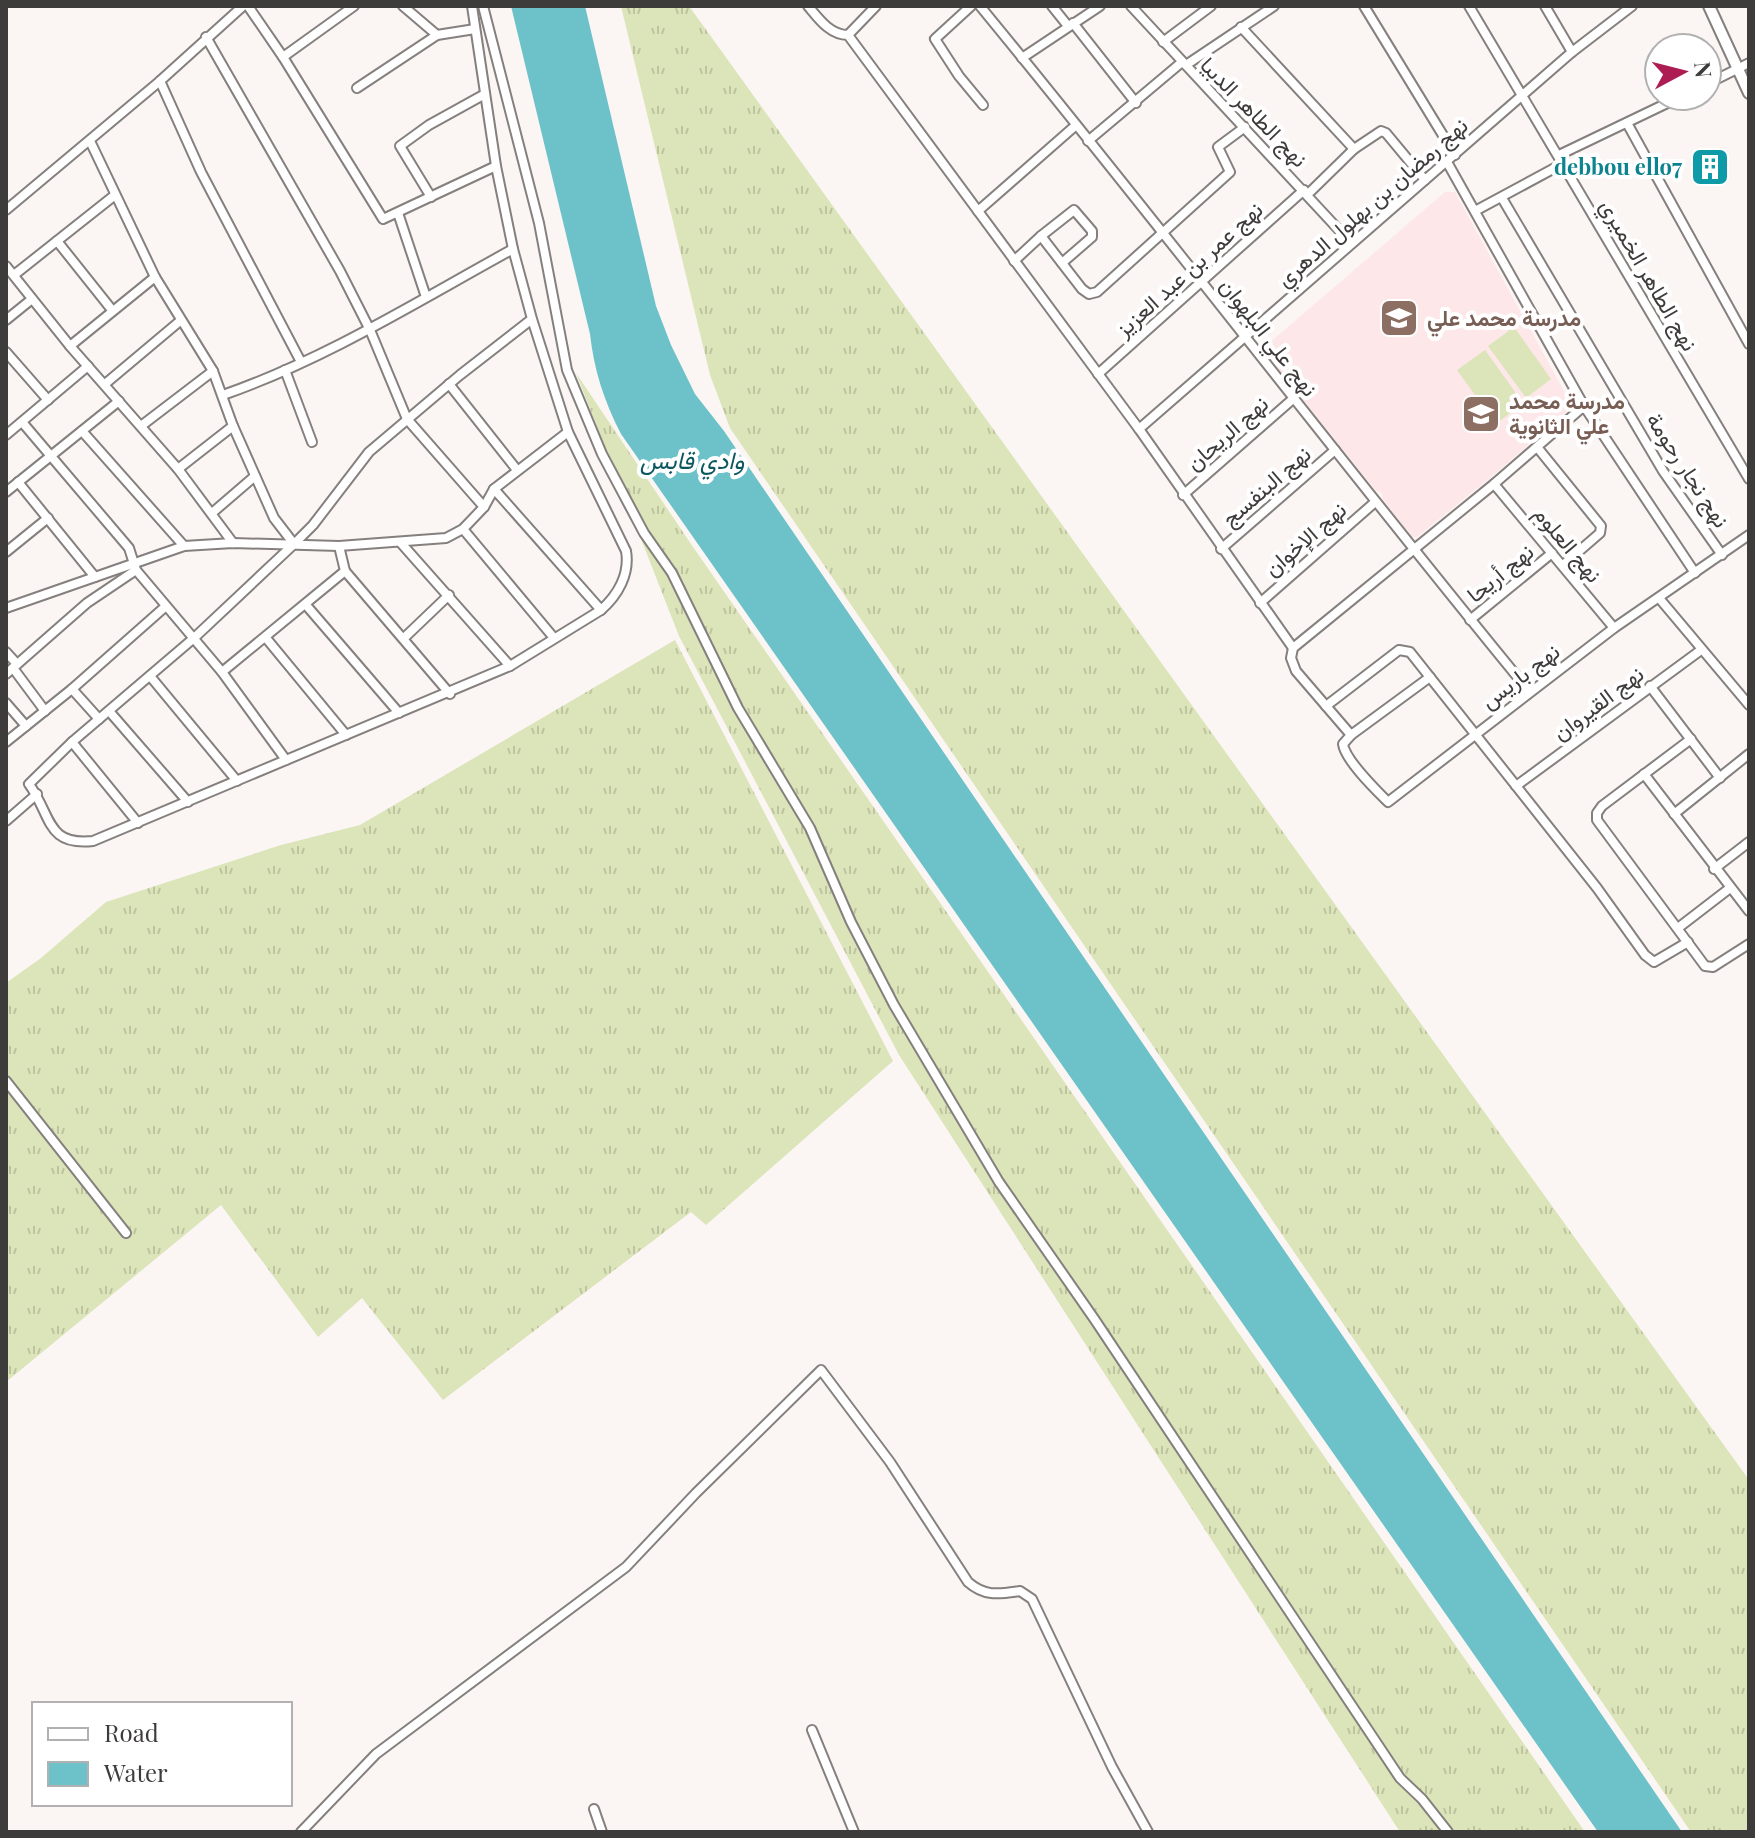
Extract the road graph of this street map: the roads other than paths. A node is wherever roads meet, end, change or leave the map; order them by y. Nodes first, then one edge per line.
1 (245, 6) edge
2 (354, 6) edge
3 (403, 6) edge
4 (472, 6) edge
5 (483, 6) edge
6 (808, 6) edge
7 (876, 6) edge
8 (971, 6) edge
9 (980, 6) edge
10 (1052, 6) edge
11 (1100, 6) edge
12 (1131, 6) edge
13 (1211, 6) edge
14 (1274, 6) edge
15 (1378, 6) edge
16 (1469, 6) edge
17 (1545, 6) edge
18 (1709, 6) edge
19 (1625, 8) edge
20 (1366, 9) edge
21 (1071, 24) junction
22 (1241, 27) junction
23 (475, 29) junction
24 (437, 35) junction
25 (848, 35) junction
26 (206, 37) junction
27 (1163, 42) junction
28 (1572, 52) junction
29 (283, 57) junction
30 (1022, 58) junction
31 (1749, 63) edge
32 (1184, 64) junction
33 (1736, 69) junction
34 (1723, 76) edge
35 (160, 81) junction
36 (357, 88) dead end
37 (1749, 93) edge
38 (485, 94) junction
39 (1522, 96) junction
40 (1136, 103) junction
41 (983, 105) dead end
42 (1649, 112) edge
43 (1627, 123) junction
44 (1075, 126) junction
45 (1245, 127) junction
46 (90, 141) junction
47 (1088, 141) junction
48 (1354, 149) junction
49 (1455, 155) junction
50 (1561, 159) junction
51 (1447, 162) junction
52 (496, 166) junction
53 (1425, 180) junction
54 (1306, 192) junction
55 (115, 195) junction
56 (431, 197) junction
57 (1502, 198) junction
58 (6, 210) edge
59 (978, 211) junction
60 (1475, 211) junction
61 (398, 213) junction
62 (1161, 233) junction
63 (1041, 236) junction
64 (57, 241) junction
65 (1351, 243) junction
66 (513, 249) junction
67 (1014, 261) junction
68 (1062, 263) junction
69 (6, 266) edge
70 (14, 275) junction
71 (155, 277) junction
72 (1202, 282) junction
73 (426, 297) junction
74 (32, 299) junction
75 (112, 310) junction
76 (532, 319) junction
77 (6, 320) edge
78 (180, 321) junction
79 (370, 330) junction
80 (1244, 336) junction
81 (1749, 344) edge
82 (70, 346) junction
83 (6, 352) edge
84 (301, 362) junction
85 (88, 366) junction
86 (285, 370) junction
87 (213, 371) junction
88 (1098, 374) junction
89 (105, 384) junction
90 (449, 384) junction
91 (223, 395) junction
92 (1294, 398) junction
93 (48, 400) junction
94 (119, 401) junction
95 (1584, 406) junction
96 (407, 419) junction
97 (22, 422) junction
98 (141, 426) junction
99 (233, 426) junction
100 (1139, 429) junction
101 (8, 430) edge
102 (82, 431) junction
103 (568, 432) junction
104 (312, 442) dead end
105 (1537, 447) junction
106 (1335, 450) junction
107 (51, 455) junction
108 (178, 469) junction
109 (517, 470) junction
110 (255, 476) junction
111 (1749, 479) edge
112 (18, 482) junction
113 (1494, 484) junction
114 (494, 489) junction
115 (6, 492) edge
116 (1183, 495) junction
117 (1374, 503) junction
118 (484, 507) junction
119 (212, 513) junction
120 (48, 518) junction
121 (463, 529) junction
122 (1749, 535) edge
123 (233, 543) junction
124 (401, 543) junction
125 (294, 544) junction
126 (184, 546) junction
127 (339, 546) junction
128 (1221, 549) junction
129 (1414, 550) junction
130 (6, 552) edge
131 (1552, 553) junction
132 (1722, 555) junction
133 (1563, 565) junction
134 (134, 566) junction
135 (345, 571) junction
136 (1695, 573) junction
137 (95, 577) junction
138 (449, 595) junction
139 (1659, 598) junction
140 (1260, 603) junction
141 (306, 605) junction
142 (166, 606) junction
143 (6, 608) edge
144 (601, 610) junction
145 (1470, 620) junction
146 (1614, 628) junction
147 (194, 638) junction
148 (266, 638) junction
149 (404, 638) junction
150 (554, 638) junction
151 (1293, 648) junction
152 (1701, 650) junction
153 (6, 652) edge
154 (510, 666) junction
155 (12, 669) edge
156 (222, 672) junction
157 (150, 676) junction
158 (1430, 677) junction
159 (1650, 686) junction
160 (72, 689) junction
161 (1529, 691) junction
162 (450, 694) junction
163 (6, 703) edge
164 (1749, 705) edge
165 (1326, 706) junction
166 (45, 711) junction
167 (109, 711) junction
168 (399, 713) junction
169 (99, 719) junction
170 (26, 726) junction
171 (1475, 733) junction
172 (346, 735) junction
173 (1351, 735) junction
174 (1691, 739) junction
175 (6, 742) edge
176 (72, 742) junction
177 (1749, 754) edge
178 (286, 760) junction
179 (1644, 774) junction
180 (1720, 778) junction
181 (237, 781) junction
182 (1516, 786) junction
183 (37, 794) junction
184 (188, 802) junction
185 (1674, 814) junction
186 (6, 821) edge
187 (138, 823) junction
188 (1749, 842) edge
189 (1714, 869) junction
190 (1730, 888) junction
191 (1749, 911) edge
192 (1678, 928) junction
193 (1688, 942) junction
194 (1749, 944) edge
195 (6, 1081) edge
196 (126, 1233) dead end
197 (812, 1730) dead end
198 (594, 1809) dead end
199 (301, 1832) edge
200 (602, 1832) edge
201 (854, 1832) edge
202 (1148, 1832) edge
203 (1448, 1832) edge

1 - 26 street
1 - 29 street
2 - 29 street
3 - 24 street
4 - 23 street
5 - 203 street
6 - 25 street
7 - 25 street
8 - 41 street
9 - 30 street, نهج علي البلهوان
10 - 21 street
11 - 21 street
12 - 27 street, نهج الطاهر الدبيا
13 - 27 street
14 - 22 street
15 - 20 street
16 - 39 street, نهج الطاهر الخميري
17 - 28 street
18 - 33 street
19 - 28 street, نهج رمضان بن بهلول الدهري
20 - 49 street
21 - 30 street
21 - 40 street
22 - 32 street
22 - 48 street
23 - 24 street
23 - 38 street
24 - 36 street
25 - 59 street
26 - 35 street
26 - 79 street
27 - 32 street, نهج الطاهر الدبيا
28 - 39 street, نهج رمضان بن بهلول الدهري
29 - 61 street
30 - 44 street, نهج علي البلهوان
31 - 33 street
32 - 40 street
32 - 45 street, نهج الطاهر الدبيا
33 - 34 street
33 - 37 street
35 - 46 street
35 - 84 street
38 - 52 street
38 - 56 street
39 - 49 street, نهج رمضان بن بهلول الدهري
39 - 50 street, نهج الطاهر الخميري
40 - 47 street
42 - 43 street
43 - 50 street
43 - 81 street
44 - 47 street, نهج علي البلهوان
44 - 59 street
45 - 54 street, نهج الطاهر الدبيا
45 - 62 street
46 - 55 street
46 - 58 street
47 - 62 street, نهج علي البلهوان
48 - 53 street
48 - 54 street, نهج عمر بن عبد العزيز
49 - 51 street, نهج رمضان بن بهلول الدهري
50 - 57 street
50 - 111 street, نهج الطاهر الخميري
51 - 53 street, نهج رمضان بن بهلول الدهري
51 - 60 street
52 - 56 street
52 - 66 street
53 - 65 street, نهج رمضان بن بهلول الدهري
54 - 65 street, نهج الطاهر الدبيا
54 - 72 street, نهج عمر بن عبد العزيز
55 - 64 street
55 - 71 street
56 - 61 street
57 - 60 street
57 - 132 street, نهج نجار رحومة
59 - 67 street
60 - 95 street
61 - 73 street
62 - 68 street
62 - 72 street, نهج علي البلهوان
63 - 67 street
63 - 68 street
63 - 68 street
64 - 70 street
64 - 75 street
65 - 80 street, نهج رمضان بن بهلول الدهري
66 - 73 street
66 - 76 street
67 - 88 street
69 - 70 street
70 - 74 street
71 - 75 street
71 - 78 street
72 - 80 street, نهج علي البلهوان
72 - 88 street, نهج عمر بن عبد العزيز
73 - 79 street
74 - 77 street
74 - 82 street
75 - 82 street
76 - 90 street
76 - 103 street
78 - 87 street
78 - 89 street
79 - 84 street
79 - 96 street
80 - 92 street, نهج علي البلهوان
80 - 100 street, نهج رمضان بن بهلول الدهري
82 - 85 street
83 - 93 street
84 - 86 street
85 - 89 street
85 - 93 street
86 - 91 street
86 - 104 street
87 - 91 street
87 - 98 street
88 - 100 street
89 - 94 street
90 - 96 street
90 - 109 street
91 - 99 street
92 - 106 street, نهج علي البلهوان
92 - 116 street, نهج الريحان
93 - 97 street
94 - 98 street
94 - 102 street
95 - 105 street
95 - 136 street
96 - 118 street
96 - 125 street
97 - 101 street
97 - 107 street
98 - 108 street
99 - 108 street
99 - 110 street
100 - 116 street
102 - 107 street
102 - 126 street
103 - 109 street
103 - 144 street
105 - 113 street
105 - 133 street
106 - 117 street, نهج علي البلهوان
106 - 128 street, نهج البنفسج
107 - 112 street
107 - 134 street
108 - 119 street
109 - 114 street
110 - 119 street
110 - 125 street
112 - 115 street
112 - 120 street
113 - 129 street
113 - 131 street, نهج العلوم
114 - 118 street
114 - 144 street
116 - 128 street
117 - 129 street, نهج علي البلهوان
117 - 140 street, نهج الإخوان
118 - 121 street
119 - 123 street
120 - 130 street
120 - 137 street
121 - 124 street
121 - 150 street
122 - 132 street, نهج باريس
123 - 125 street
123 - 126 street
124 - 127 street
124 - 138 street
125 - 127 street
125 - 147 street
126 - 134 street
127 - 135 street
128 - 140 street
129 - 145 street, نهج علي البلهوان
129 - 151 street
131 - 133 street, نهج العلوم
131 - 145 street, نهج أريحا
132 - 136 street, نهج باريس
133 - 146 street, نهج العلوم
134 - 137 street
134 - 142 street
134 - 155 street
135 - 141 street
135 - 149 street
136 - 139 street, نهج باريس
137 - 143 street
138 - 149 street
138 - 154 street
139 - 146 street, نهج باريس
139 - 152 street
140 - 151 street
141 - 148 street
141 - 168 street
142 - 147 street
142 - 160 street
144 - 150 street
145 - 161 street, نهج علي البلهوان
146 - 161 street, نهج باريس
147 - 156 street
147 - 157 street
148 - 156 street
148 - 172 street
149 - 162 street
150 - 154 street
151 - 165 street
152 - 159 street, نهج القيروان
152 - 164 street
153 - 155 street
154 - 162 street
155 - 166 street
156 - 178 street
157 - 167 street
157 - 181 street
158 - 165 street
158 - 171 street
158 - 173 street
159 - 174 street
159 - 182 street, نهج القيروان
160 - 166 street
160 - 169 street
161 - 171 street, نهج باريس
162 - 168 street
163 - 170 street
165 - 173 street
166 - 170 street
167 - 169 street
167 - 184 street
168 - 172 street
169 - 176 street
170 - 175 street
171 - 173 street, نهج باريس
171 - 182 street
172 - 178 street
174 - 179 street
174 - 180 street
176 - 183 street
176 - 187 street
177 - 180 street
178 - 181 street
179 - 185 street
179 - 192 street
180 - 185 street
181 - 184 street
182 - 193 street
183 - 186 street
183 - 187 street
184 - 187 street
185 - 189 street
188 - 189 street
189 - 190 street
190 - 191 street
190 - 192 street
192 - 193 street
193 - 194 street
195 - 196 street
197 - 201 street
198 - 200 street
199 - 202 street

